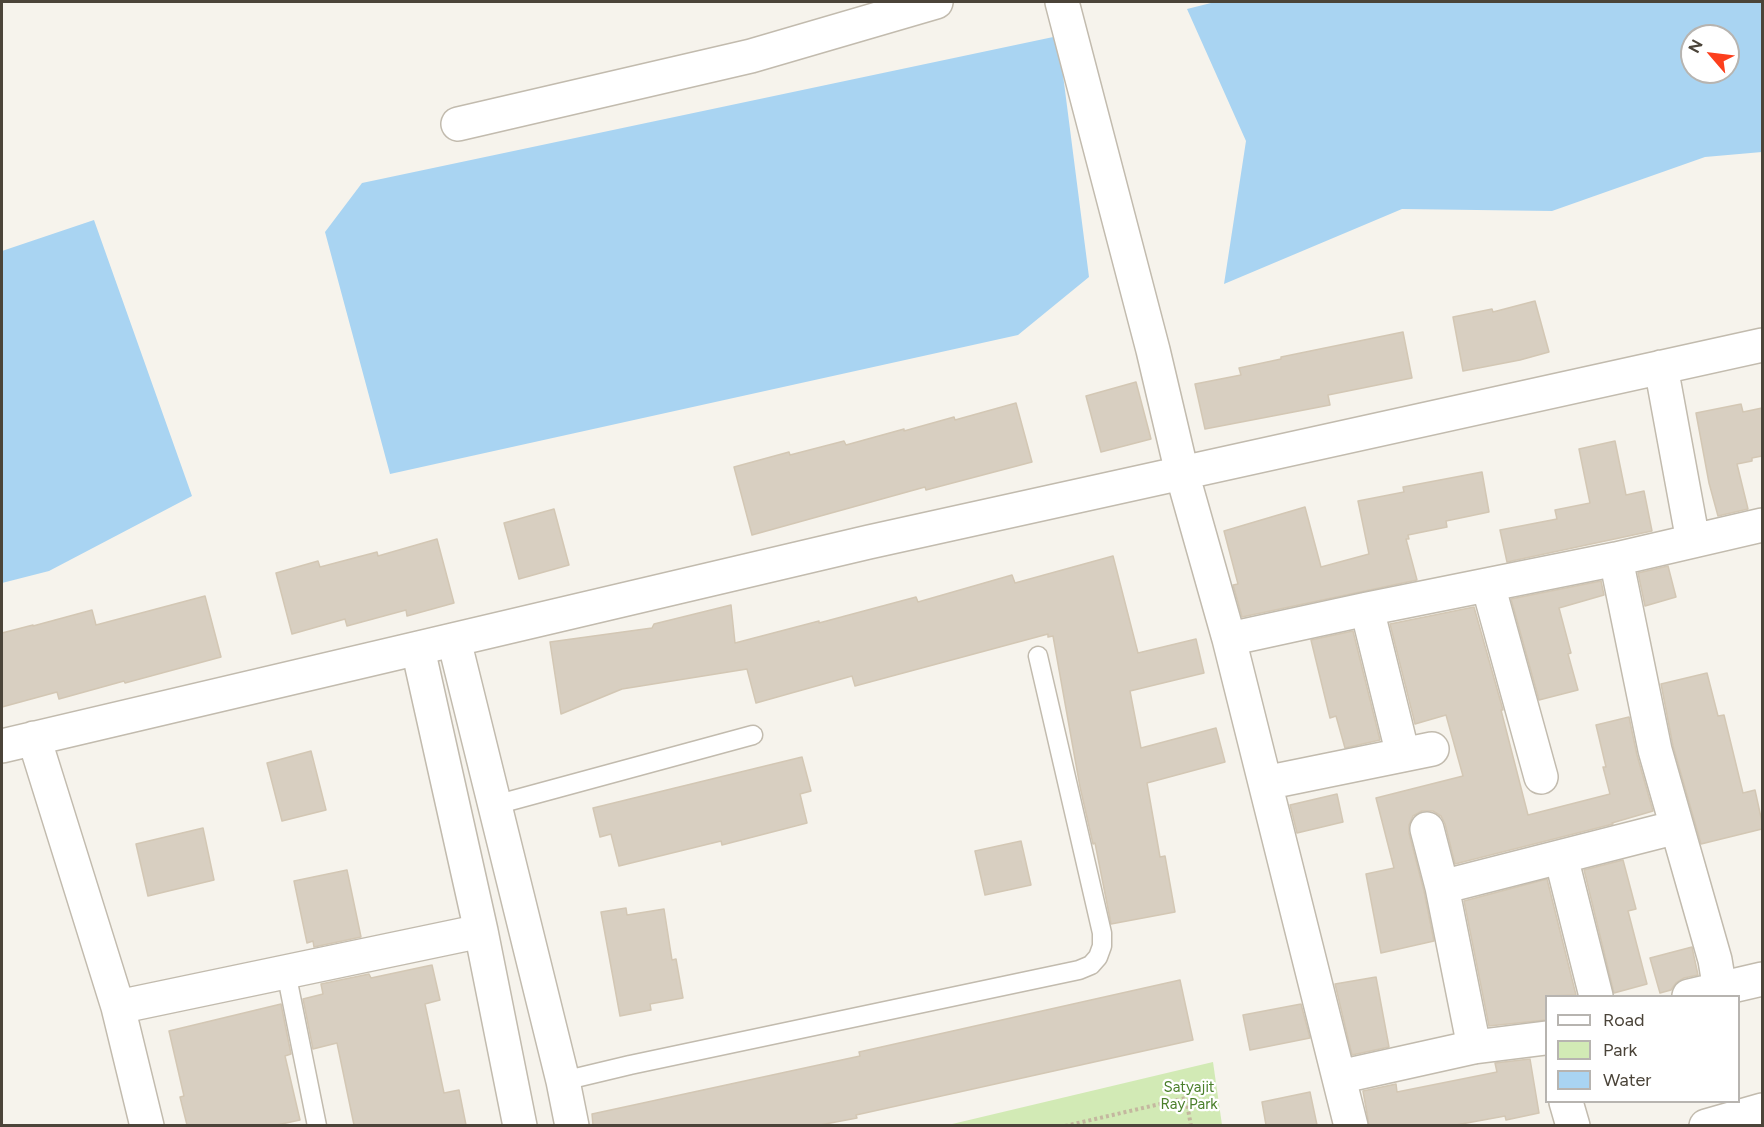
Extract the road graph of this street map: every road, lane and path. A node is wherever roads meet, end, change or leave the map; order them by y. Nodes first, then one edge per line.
1 (936, 2) edge
2 (1062, 2) edge
3 (458, 124) dead end
4 (1762, 345) edge
5 (1661, 367) junction
6 (1182, 473) junction
7 (1762, 525) edge
8 (1693, 541) junction
9 (1616, 559) junction
10 (1488, 585) junction
11 (1367, 609) junction
12 (1228, 639) junction
13 (454, 640) junction
14 (418, 649) junction
15 (1038, 656) dead end
16 (753, 735) dead end
17 (34, 738) junction
18 (2, 746) edge
19 (1540, 777) dead end
20 (1265, 783) junction
21 (495, 805) junction
22 (1677, 827) junction
23 (1427, 829) dead end
24 (1561, 857) junction
25 (1442, 887) junction
26 (481, 931) junction
27 (286, 972) junction
28 (1762, 979) edge
29 (1721, 992) edge
30 (1596, 995) edge
31 (1697, 995) edge
32 (118, 1007) junction
33 (1545, 1038) edge
34 (1474, 1047) junction
35 (1339, 1077) junction
36 (563, 1081) junction
37 (513, 1094) junction
38 (1567, 1103) edge
39 (1747, 1109) edge
40 (147, 1125) edge
41 (317, 1125) edge
42 (520, 1125) edge
43 (572, 1125) edge
44 (1065, 1125) edge
45 (1191, 1125) edge
46 (1351, 1125) edge
47 (1573, 1125) edge
48 (1706, 1125) edge

1 - 3 street
2 - 6 street
4 - 5 street
5 - 6 street
5 - 8 street
6 - 12 street
6 - 13 street
7 - 8 street
8 - 9 street
9 - 10 street
9 - 22 street
10 - 11 street
10 - 19 street
11 - 12 street
11 - 20 street
12 - 20 street
13 - 14 street
13 - 21 street
14 - 17 street
14 - 26 street
15 - 36 lane
16 - 21 lane
17 - 18 street
17 - 32 street
20 - 35 street
21 - 36 street
22 - 24 street
22 - 29 street
23 - 25 street
24 - 25 street
24 - 30 street
25 - 34 street
26 - 27 street
26 - 37 street
27 - 32 street
27 - 41 lane
28 - 29 street
29 - 31 street
32 - 40 street
33 - 34 street
34 - 35 street
35 - 46 street
36 - 37 street
36 - 43 street
37 - 42 street
38 - 47 street
39 - 48 street
44 - 45 path

